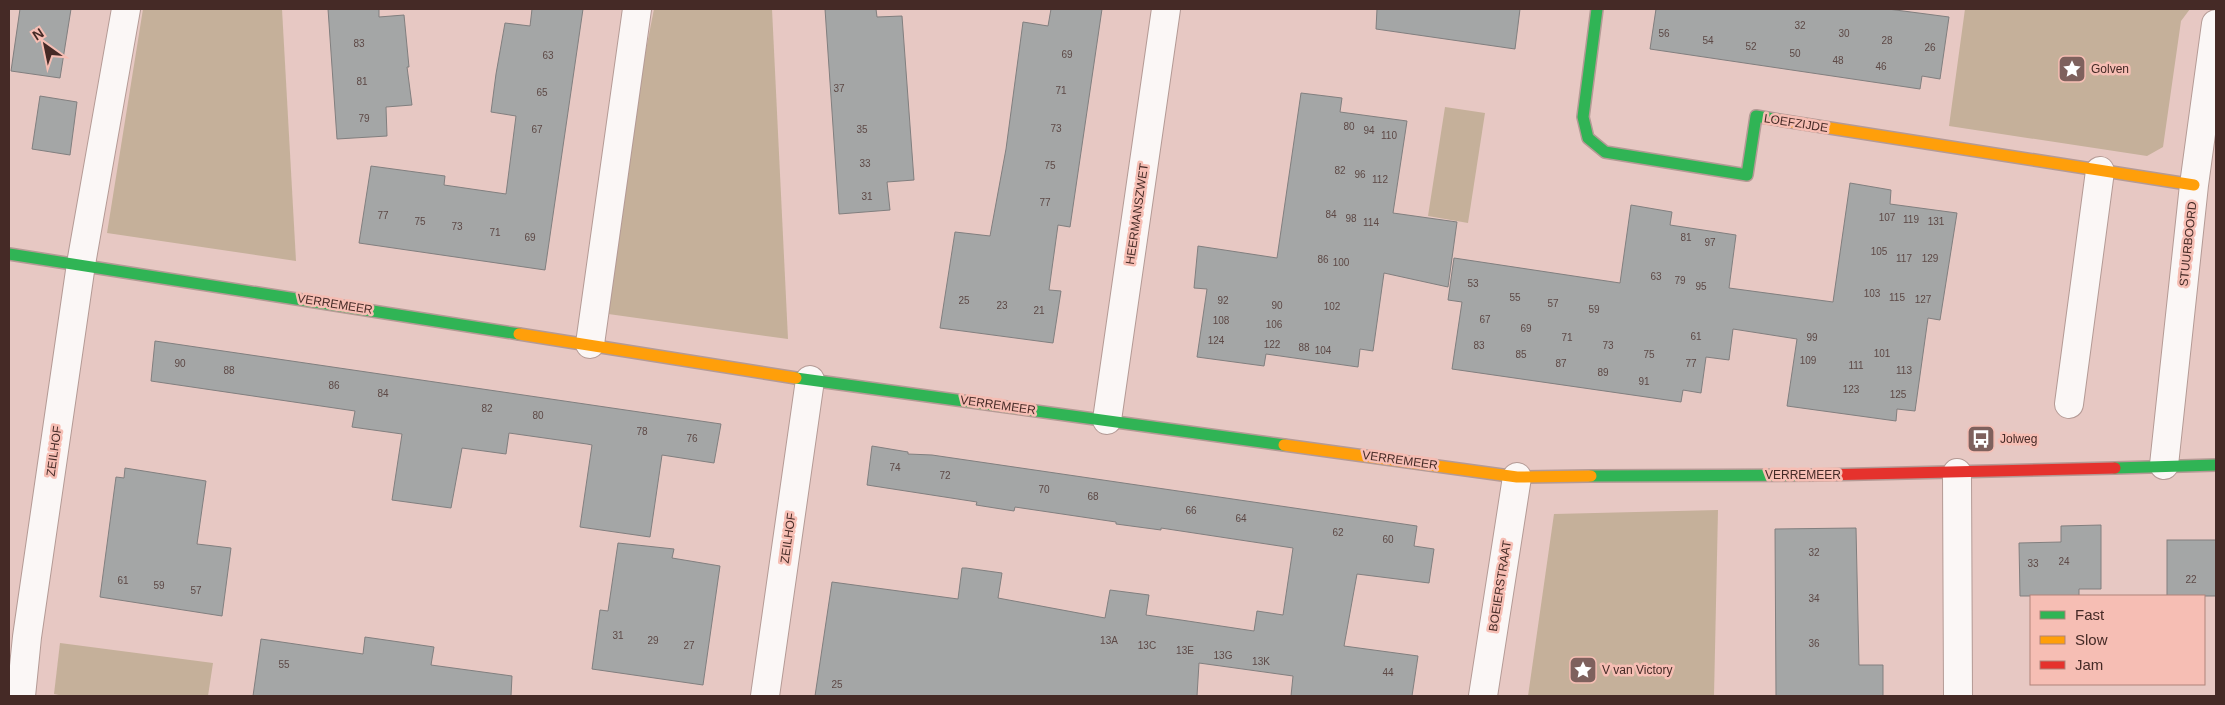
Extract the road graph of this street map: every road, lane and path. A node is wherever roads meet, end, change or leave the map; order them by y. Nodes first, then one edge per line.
1 (126, 9) edge
2 (637, 9) edge
3 (1166, 9) edge
4 (1597, 9) edge
5 (2216, 24) edge
6 (2100, 171) junction
7 (2194, 185) junction
8 (9, 254) edge
9 (80, 264) junction
10 (590, 344) junction
11 (810, 380) junction
12 (2069, 404) dead end
13 (1107, 420) junction
14 (2216, 465) edge
15 (2164, 466) junction
16 (1957, 473) junction
17 (1517, 476) junction
18 (18, 636) edge
19 (21, 696) edge
20 (765, 696) edge
21 (1483, 696) edge
22 (1958, 696) edge

1 - 9 street
2 - 10 street
3 - 13 street, HEERMANSZWET
4 - 6 street, LOEFZIJDE
5 - 7 street, STUURBOORD
6 - 7 street, LOEFZIJDE
6 - 12 street
7 - 15 street, STUURBOORD
8 - 9 street, VERREMEER
9 - 10 street, VERREMEER
9 - 18 street, ZEILHOF
10 - 11 street, VERREMEER
11 - 13 street, VERREMEER
11 - 20 street, ZEILHOF
13 - 17 street, VERREMEER
14 - 15 street, VERREMEER
15 - 16 street, VERREMEER
16 - 17 street, VERREMEER
16 - 22 street
17 - 21 street, BOEIERSTRAAT
18 - 19 street, ZEILHOF

